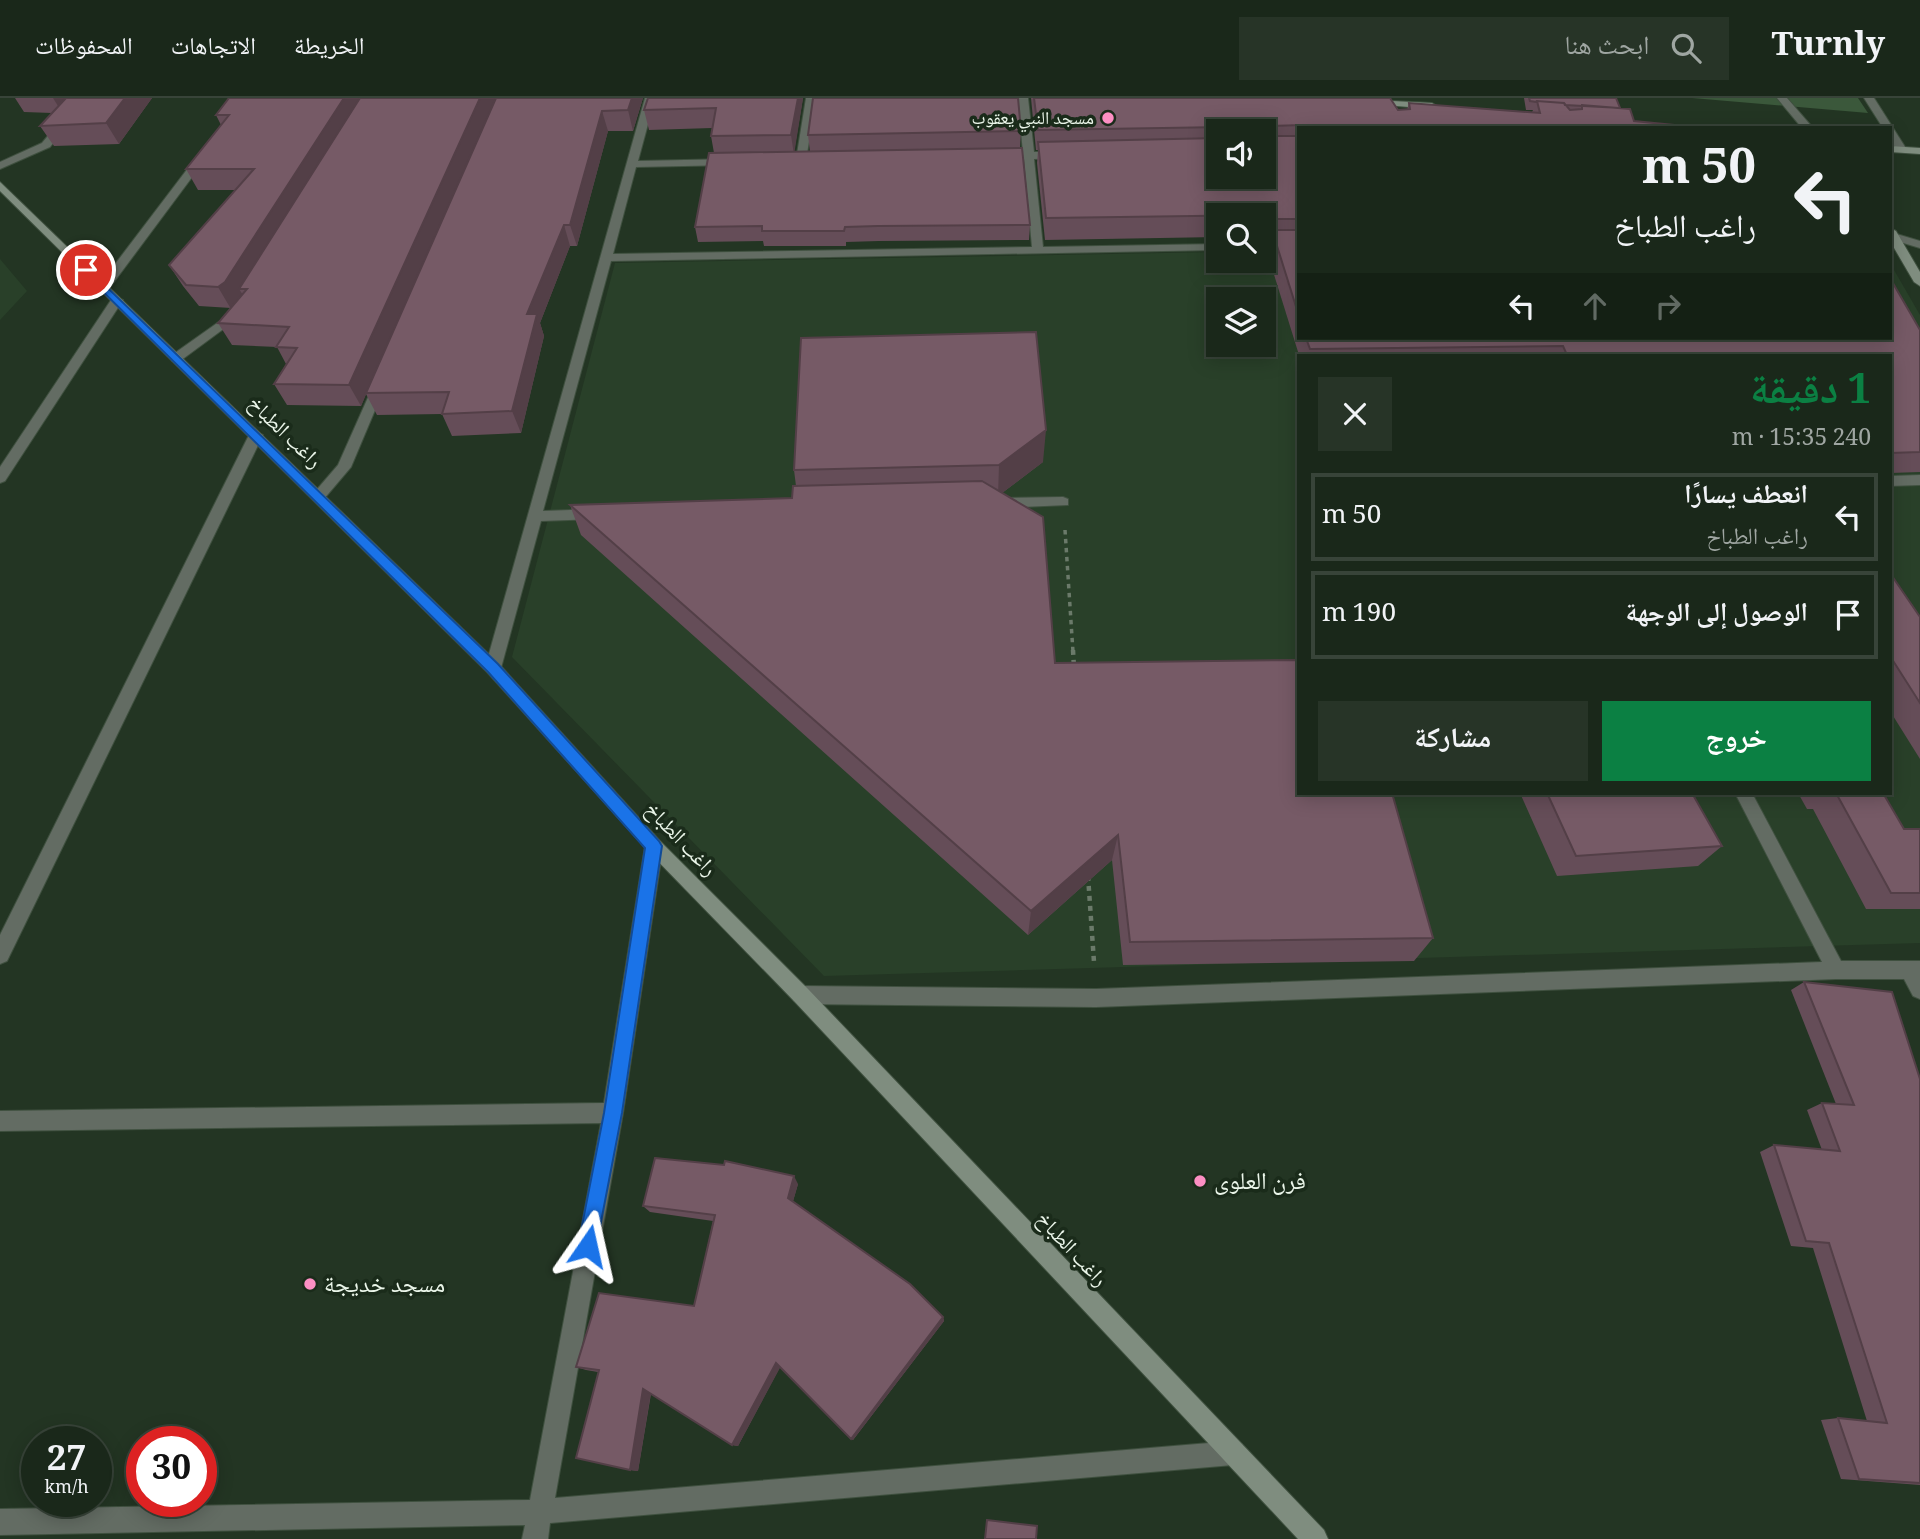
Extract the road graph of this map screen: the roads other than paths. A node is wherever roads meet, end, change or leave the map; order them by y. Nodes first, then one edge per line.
1 (85, 98) edge
2 (650, 98) edge
3 (811, 98) edge
4 (1023, 98) edge
5 (1338, 98) edge
6 (1782, 98) edge
7 (1869, 98) edge
8 (1438, 107) edge
9 (1806, 126) edge
10 (1887, 126) edge
11 (1892, 134) edge
12 (213, 142) edge
13 (1892, 149) edge
14 (1902, 150) junction
15 (1920, 151) edge
16 (1069, 155) edge
17 (989, 156) edge
18 (1029, 156) junction
19 (788, 160) edge
20 (801, 160) junction
21 (814, 160) edge
22 (749, 161) edge
23 (632, 164) junction
24 (0, 166) edge
25 (0, 185) edge
26 (1892, 234) edge
27 (1892, 236) edge
28 (1297, 245) edge
29 (1920, 245) edge
30 (1276, 246) edge
31 (1206, 247) edge
32 (1038, 250) junction
33 (606, 258) junction
34 (1920, 282) edge
35 (111, 293) junction
36 (245, 307) edge
37 (176, 358) junction
38 (383, 378) edge
39 (256, 435) junction
40 (0, 478) edge
41 (1920, 480) edge
42 (1892, 481) edge
43 (318, 497) junction
44 (1063, 502) road end
45 (980, 504) edge
46 (618, 513) edge
47 (535, 516) junction
48 (493, 668) junction
49 (1744, 795) edge
50 (653, 846) junction
51 (0, 955) edge
52 (1836, 970) junction
53 (1914, 970) edge
54 (1920, 990) edge
55 (801, 995) junction
56 (613, 1113) junction
57 (0, 1121) edge
58 (1233, 1452) junction
59 (539, 1512) junction
60 (0, 1522) edge
61 (535, 1539) edge
62 (1315, 1539) edge

1 - 24 street
2 - 23 street
3 - 20 street
4 - 18 street
5 - 8 main road
6 - 9 street
7 - 10 street
11 - 14 street
12 - 35 street
13 - 14 main road
14 - 15 main road
16 - 18 street
17 - 18 street
18 - 32 street
19 - 20 street
20 - 21 street
22 - 23 street
23 - 33 street
25 - 35 main road, راغب الطباخ
26 - 29 street
27 - 34 main road
28 - 30 street
31 - 32 street
32 - 33 street
33 - 47 street
35 - 37 main road, راغب الطباخ
35 - 40 street
36 - 37 street
37 - 39 main road, راغب الطباخ
38 - 43 street
39 - 43 main road, راغب الطباخ
39 - 51 street
41 - 42 street
43 - 48 main road, راغب الطباخ
44 - 45 street
46 - 47 street
47 - 48 street
48 - 50 main road, راغب الطباخ
49 - 52 street
50 - 55 main road, راغب الطباخ
50 - 56 street
52 - 53 street
52 - 55 street
53 - 54 street
55 - 58 main road, راغب الطباخ
56 - 57 street
56 - 59 street
58 - 59 street
58 - 62 main road, راغب الطباخ
59 - 60 street
59 - 61 street

